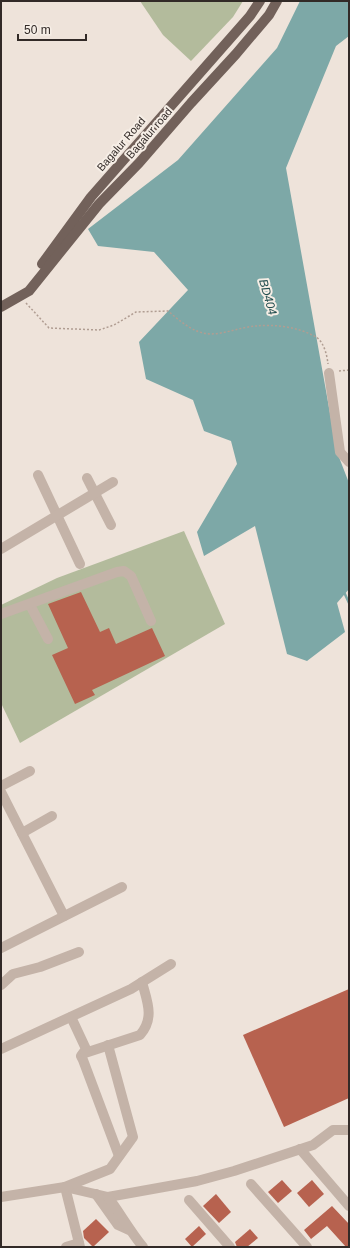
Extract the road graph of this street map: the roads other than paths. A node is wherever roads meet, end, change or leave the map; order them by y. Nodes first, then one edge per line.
1 (260, 1) edge
2 (277, 1) edge
3 (19, 294) junction
4 (1, 301) edge
5 (1, 307) edge
6 (329, 373) dead end
7 (349, 462) edge
8 (38, 475) dead end
9 (87, 478) dead end
10 (113, 482) dead end
11 (96, 493) junction
12 (57, 515) junction
13 (111, 525) dead end
14 (1, 549) edge
15 (80, 564) dead end
16 (30, 605) junction
17 (2, 616) edge
18 (151, 621) dead end
19 (48, 639) dead end
20 (30, 771) dead end
21 (1, 786) edge
22 (1, 792) edge
23 (52, 816) dead end
24 (22, 834) junction
25 (122, 887) dead end
26 (64, 916) junction
27 (1, 948) edge
28 (79, 952) dead end
29 (171, 964) dead end
30 (142, 982) junction
31 (1, 985) edge
32 (71, 1017) junction
33 (108, 1045) junction
34 (1, 1049) edge
35 (85, 1053) junction
36 (349, 1130) edge
37 (300, 1149) junction
38 (119, 1156) junction
39 (251, 1184) dead end
40 (65, 1187) junction
41 (96, 1194) junction
42 (1, 1197) edge
43 (108, 1197) junction
44 (189, 1200) dead end
45 (349, 1206) edge
46 (129, 1230) junction
47 (79, 1245) edge
48 (66, 1247) edge
49 (143, 1247) edge
50 (230, 1247) edge
51 (307, 1247) edge

1 - 3 main road, Bagalur Road
2 - 3 main road, Bagalur road
3 - 4 main road, Bagalur Road
3 - 5 main road, Bagalur Road
6 - 7 street
8 - 12 street
9 - 11 street
10 - 11 street
11 - 12 street
11 - 13 street
12 - 14 street
12 - 15 street
16 - 17 street
16 - 18 street
16 - 19 street
20 - 21 street
22 - 24 street
23 - 24 street
24 - 26 street
25 - 26 street
26 - 27 street
28 - 31 street
29 - 30 street
30 - 32 street
30 - 33 street
32 - 34 street
32 - 35 street
33 - 35 street
33 - 38 street
35 - 38 street
36 - 37 street
37 - 43 street
37 - 45 street
38 - 40 street
39 - 51 street
40 - 41 street
40 - 42 street
40 - 47 street
41 - 43 street
41 - 46 street
43 - 46 street
44 - 50 street
46 - 49 street
47 - 48 street

